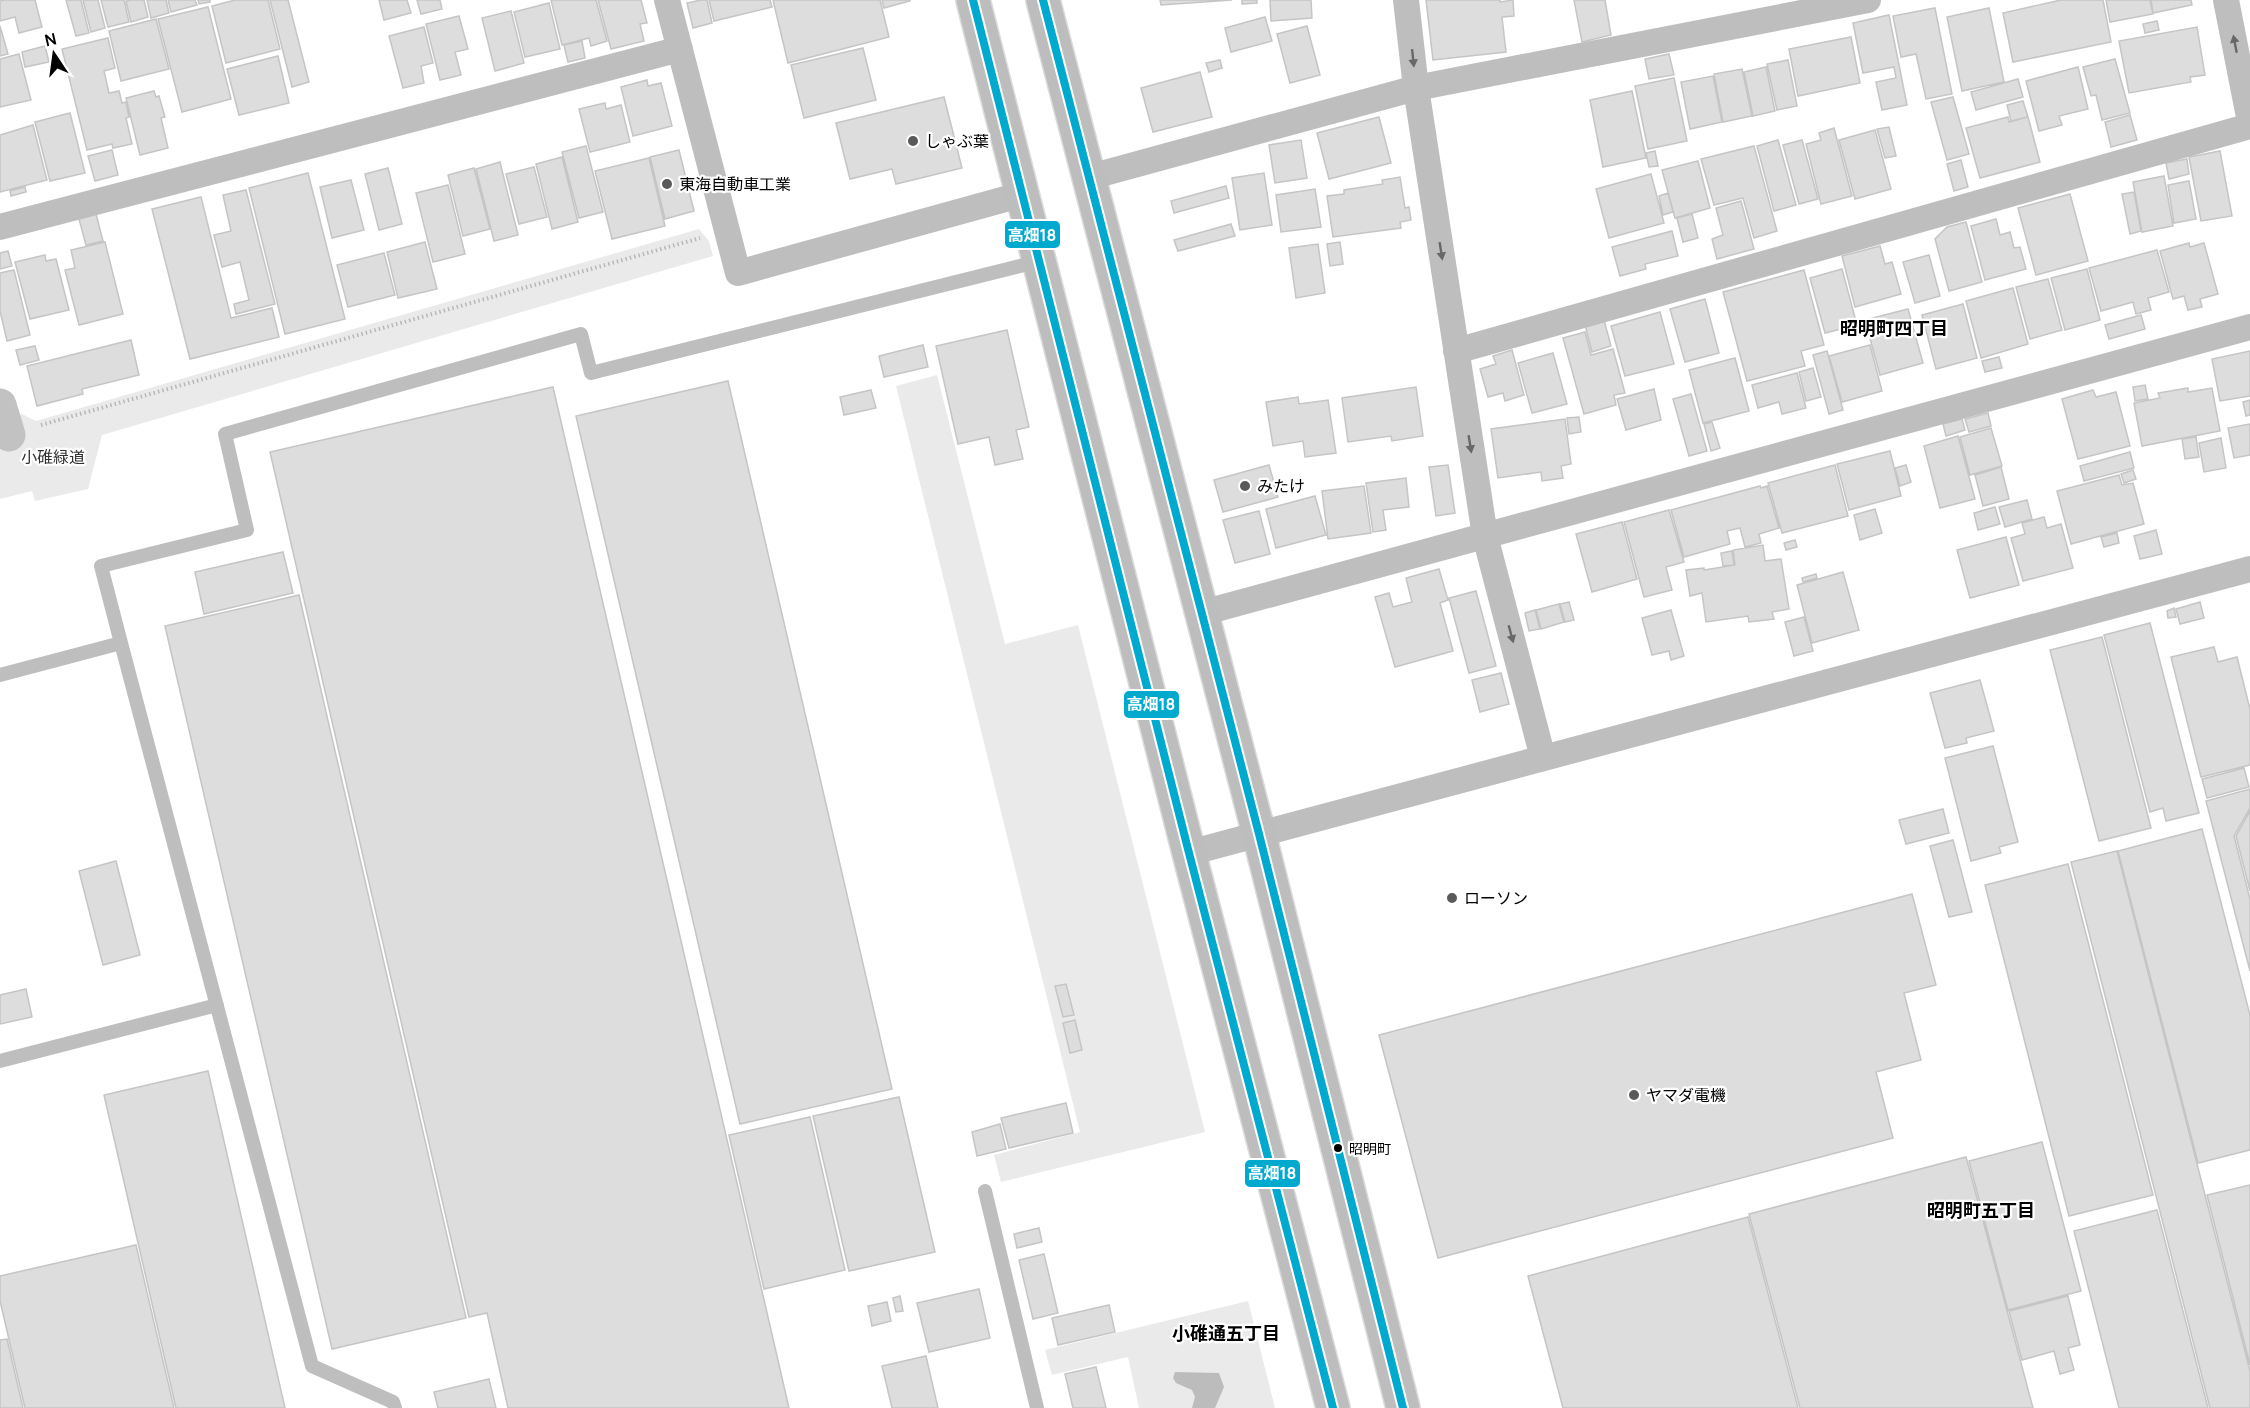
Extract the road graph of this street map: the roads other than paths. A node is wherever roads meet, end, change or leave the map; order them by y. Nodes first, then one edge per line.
1 (667, 0) edge
2 (973, 0) edge
3 (1043, 0) edge
4 (1407, 0) edge
5 (1868, 0) edge
6 (2226, 0) edge
7 (680, 49) junction
8 (1416, 88) junction
9 (2250, 124) edge
10 (1090, 177) junction
11 (1023, 194) junction
12 (0, 226) edge
13 (1041, 261) junction
14 (2250, 327) edge
15 (1456, 351) junction
16 (1485, 536) junction
17 (2250, 568) edge
18 (1202, 613) junction
19 (121, 643) junction
20 (0, 675) edge
21 (1543, 758) junction
22 (1259, 834) junction
23 (1189, 853) junction
24 (217, 1005) junction
25 (0, 1061) edge
26 (986, 1191) dead end
27 (395, 1408) edge
28 (1037, 1408) edge
29 (1333, 1408) edge
30 (1403, 1408) edge

1 - 7 street
2 - 11 main road
3 - 10 main road
4 -> 8 street
5 - 8 street
9 -> 6 street
7 - 11 street
7 - 12 street
8 - 10 street
8 -> 15 street
9 - 15 street
10 - 18 main road
11 - 13 main road
13 - 19 lane
13 - 23 main road
14 - 16 street
15 -> 16 street
16 - 18 street
16 -> 21 street
17 - 21 street
18 - 22 main road
19 - 20 lane
19 - 24 lane
21 - 22 street
22 - 23 street
22 - 30 main road
23 - 29 main road
24 - 25 lane
24 - 27 lane
26 - 28 lane

